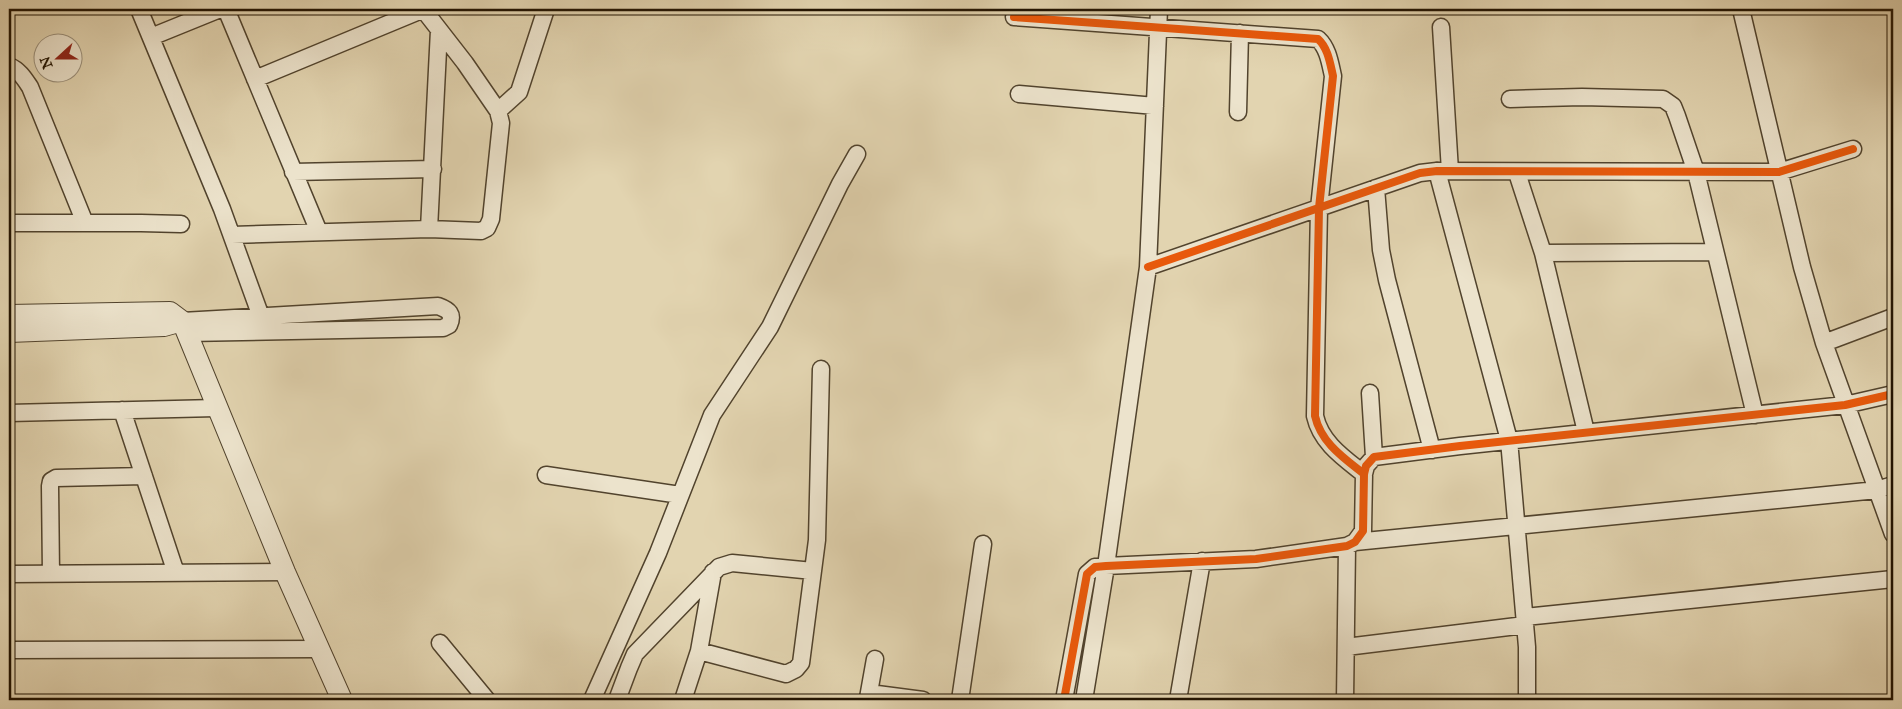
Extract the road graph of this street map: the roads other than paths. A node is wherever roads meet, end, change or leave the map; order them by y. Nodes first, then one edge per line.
1 (139, 9) edge
2 (220, 9) edge
3 (226, 9) edge
4 (423, 9) edge
5 (546, 9) edge
6 (1159, 9) edge
7 (1741, 9) edge
8 (1014, 17) dead end
9 (1158, 27) junction
10 (1441, 27) dead end
11 (439, 30) junction
12 (1240, 33) junction
13 (151, 38) junction
14 (9, 66) edge
15 (255, 79) junction
16 (1020, 94) dead end
17 (1510, 99) dead end
18 (1155, 106) junction
19 (498, 111) junction
20 (1238, 112) dead end
21 (1853, 149) dead end
22 (857, 154) dead end
23 (433, 169) junction
24 (1444, 171) junction
25 (293, 172) junction
26 (1517, 172) junction
27 (1696, 172) junction
28 (1779, 172) junction
29 (1376, 188) junction
30 (1319, 208) junction
31 (9, 223) edge
32 (85, 223) junction
33 (181, 224) dead end
34 (429, 229) junction
35 (319, 232) junction
36 (232, 235) junction
37 (1715, 252) junction
38 (1542, 253) junction
39 (1148, 267) junction
40 (9, 315) edge
41 (261, 315) junction
42 (1893, 316) edge
43 (185, 327) junction
44 (9, 332) edge
45 (266, 332) junction
46 (1824, 343) junction
47 (821, 369) dead end
48 (1370, 393) dead end
49 (1893, 394) edge
50 (1845, 405) junction
51 (216, 408) junction
52 (122, 410) junction
53 (9, 412) edge
54 (1755, 415) junction
55 (1586, 432) junction
56 (1509, 440) junction
57 (1432, 450) junction
58 (1374, 458) junction
59 (1364, 474) junction
60 (546, 475) dead end
61 (144, 476) junction
62 (1893, 485) edge
63 (1877, 490) junction
64 (680, 496) junction
65 (1517, 526) junction
66 (1893, 534) edge
67 (983, 544) dead end
68 (1351, 544) junction
69 (1202, 561) junction
70 (1106, 566) junction
71 (813, 571) junction
72 (286, 572) junction
73 (713, 572) junction
74 (176, 573) junction
75 (9, 574) edge
76 (51, 574) junction
77 (1893, 579) edge
78 (1525, 621) junction
79 (440, 643) dead end
80 (1346, 647) junction
81 (319, 649) junction
82 (9, 650) edge
83 (699, 651) junction
84 (875, 659) dead end
85 (868, 699) edge
86 (342, 700) edge
87 (487, 700) edge
88 (592, 700) edge
89 (617, 700) edge
90 (683, 700) edge
91 (923, 700) edge
92 (960, 700) edge
93 (1064, 700) edge
94 (1084, 700) edge
95 (1178, 700) edge
96 (1345, 700) edge
97 (1527, 700) edge

1 - 13 street
2 - 13 street
3 - 15 street
4 - 11 street
4 - 15 street
5 - 19 street
6 - 9 street
7 - 28 street
8 - 9 street
9 - 12 street
9 - 18 street
10 - 24 street
11 - 19 street
11 - 23 street
12 - 20 street
12 - 30 street
13 - 36 street
14 - 32 street
15 - 25 street
16 - 18 street
17 - 27 street
18 - 39 street
19 - 34 street
21 - 28 street
22 - 64 street
23 - 25 street
23 - 34 street
24 - 26 street
24 - 29 street
24 - 56 street
25 - 35 street
26 - 27 street
26 - 38 street
27 - 28 street
27 - 37 street
28 - 46 street
29 - 30 street
29 - 57 street
30 - 39 street
30 - 59 street
31 - 32 street
32 - 33 street
34 - 35 street
35 - 36 street
36 - 41 street
37 - 38 street
37 - 54 street
38 - 55 street
39 - 70 street
40 - 43 street
41 - 43 street
41 - 45 street
41 - 45 street
42 - 46 street
43 - 44 street
43 - 45 street
43 - 51 street
46 - 50 street
47 - 71 street
48 - 58 street
49 - 50 street
50 - 54 street
50 - 63 street
51 - 52 street
51 - 72 street
52 - 53 street
52 - 61 street
54 - 55 street
55 - 56 street
56 - 57 street
56 - 65 street
57 - 58 street
58 - 59 street
59 - 68 street
60 - 64 street
61 - 74 street
61 - 76 street
62 - 63 street
63 - 65 street
63 - 66 street
64 - 88 street
65 - 68 street
65 - 78 street
67 - 92 street
68 - 69 street
68 - 80 street
69 - 70 street
69 - 95 street
70 - 93 street
70 - 94 street
71 - 73 street
71 - 83 street
72 - 74 street
72 - 81 street
73 - 83 street
73 - 89 street
74 - 76 street
75 - 76 street
77 - 78 street
78 - 80 street
78 - 97 street
79 - 87 street
80 - 96 street
81 - 82 street
81 - 86 street
83 - 90 street
84 - 85 street
85 - 91 street

